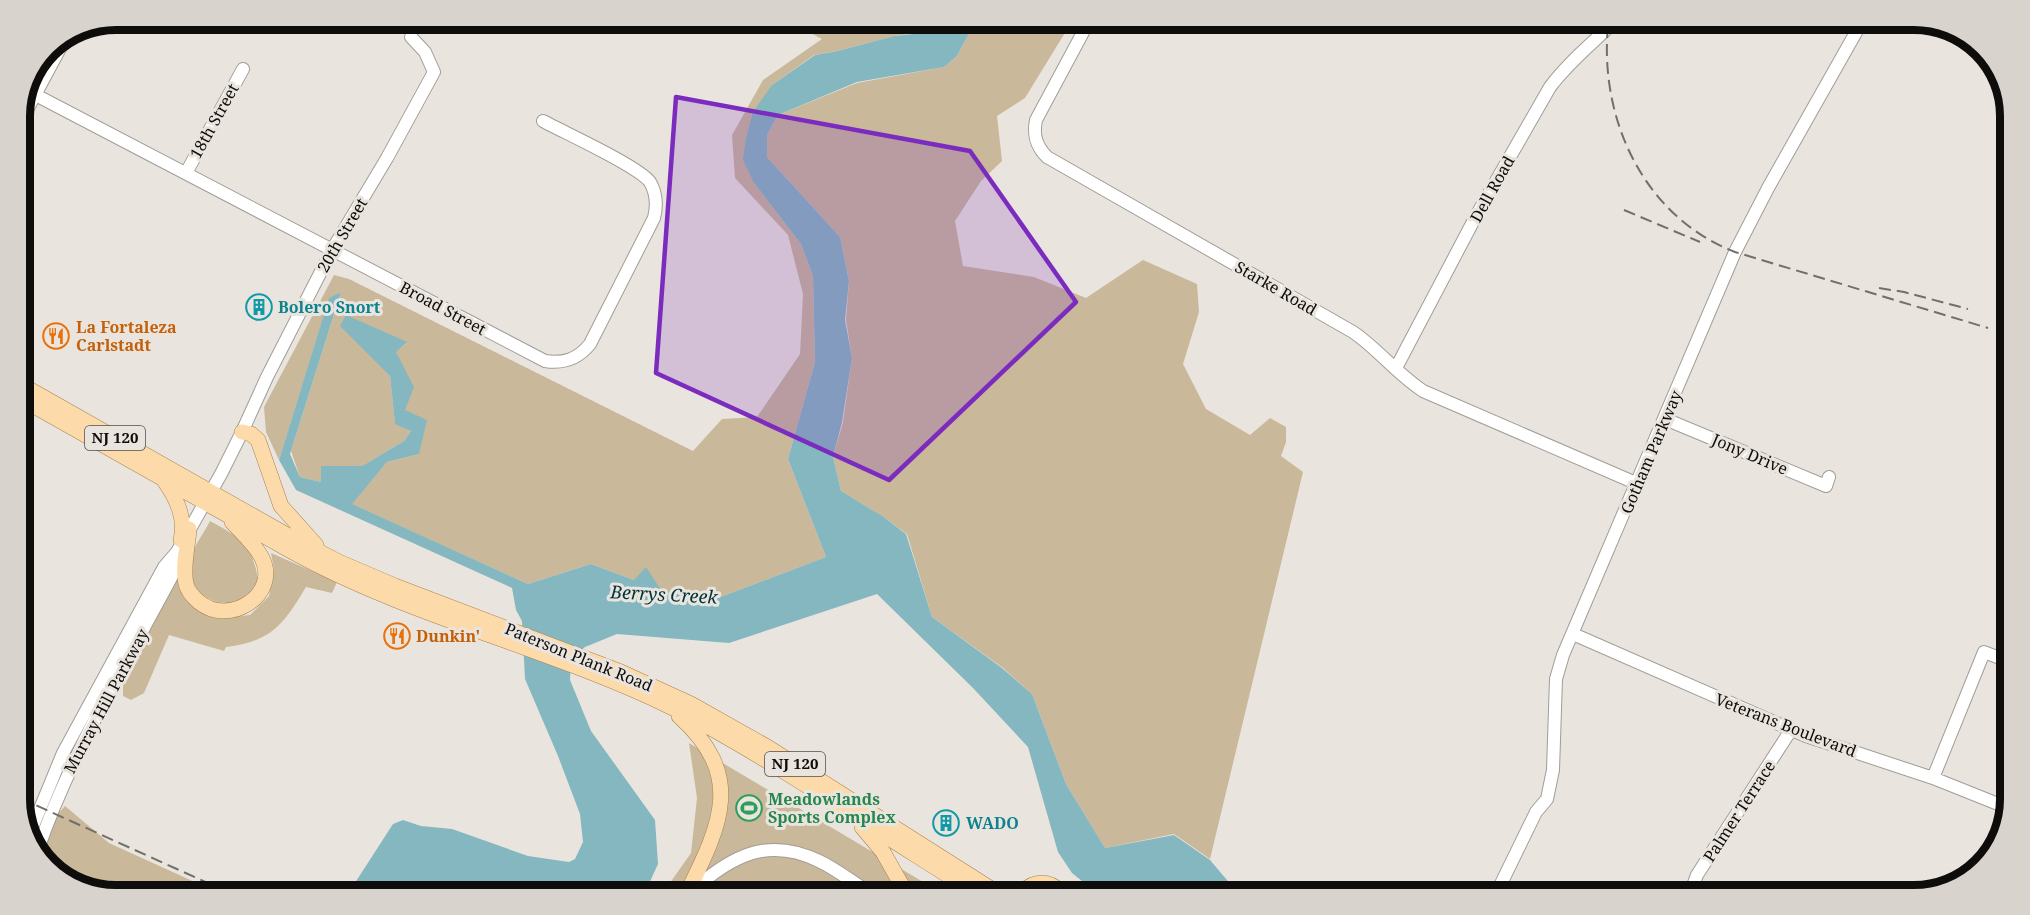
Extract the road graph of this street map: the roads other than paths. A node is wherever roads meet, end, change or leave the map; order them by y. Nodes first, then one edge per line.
1 (1084, 30) edge
2 (1605, 30) edge
3 (1857, 30) edge
4 (411, 37) dead end
5 (53, 58) edge
6 (243, 69) dead end
7 (37, 84) edge
8 (33, 94) edge
9 (543, 122) dead end
10 (186, 173) junction
11 (332, 250) junction
12 (1396, 368) junction
13 (30, 390) edge
14 (30, 404) edge
15 (1665, 419) junction
16 (242, 432) junction
17 (1829, 477) dead end
18 (163, 479) junction
19 (1638, 484) junction
20 (208, 497) junction
21 (224, 514) junction
22 (189, 529) junction
23 (177, 552) junction
24 (325, 556) junction
25 (1573, 634) junction
26 (515, 638) junction
27 (2000, 658) edge
28 (581, 663) junction
29 (665, 704) junction
30 (1791, 730) junction
31 (1933, 778) junction
32 (1999, 805) edge
33 (848, 812) junction
34 (34, 823) edge
35 (41, 842) edge
36 (693, 885) edge
37 (697, 885) edge
38 (857, 885) edge
39 (901, 885) edge
40 (963, 885) edge
41 (985, 885) edge
42 (1033, 885) edge
43 (1052, 885) edge
44 (1500, 885) edge
45 (1694, 885) edge

1 - 12 street, Starke Road
2 - 12 street, Dell Road
3 - 15 street, Gotham Parkway
4 - 11 street, 20th Street
5 - 7 street
6 - 10 street, 18th Street
8 - 10 street, Broad Street
9 - 11 street, Broad Street
10 - 11 street, Broad Street
11 - 16 street, 20th Street
12 - 19 street, Starke Road
13 - 20 main road, Paterson Plank Road / NJ 120
14 - 18 main road, Paterson Plank Road / NJ 120
15 - 17 street, Jony Drive
15 - 19 street, Gotham Parkway
16 - 20 street, 20th Street
16 - 24 main road
18 - 20 main road, Paterson Plank Road / NJ 120
18 - 23 main road
19 - 25 street, Gotham Parkway
20 - 21 main road, Paterson Plank Road / NJ 120
20 - 22 street, Murray Hill Parkway
20 - 24 main road, Paterson Plank Road / NJ 120
21 - 22 main road
21 - 26 main road, Paterson Plank Road / NJ 120
22 - 23 street, Murray Hill Parkway
23 - 34 street, Murray Hill Parkway
23 - 35 street, Murray Hill Parkway
24 - 26 main road, Paterson Plank Road / NJ 120
25 - 30 street, Veterans Boulevard
25 - 44 street, Gotham Parkway
26 - 28 main road, Paterson Plank Road / NJ 120
27 - 31 street
28 - 29 main road, Paterson Plank Road / NJ 120
28 - 41 main road, Paterson Plank Road / NJ 120
29 - 33 main road, Paterson Plank Road / NJ 120
29 - 36 main road
30 - 31 street, Veterans Boulevard
30 - 45 street, Palmer Terrace
31 - 32 street, Veterans Boulevard
33 - 39 main road
33 - 40 main road, Paterson Plank Road / NJ 120
37 - 38 street
42 - 43 main road

